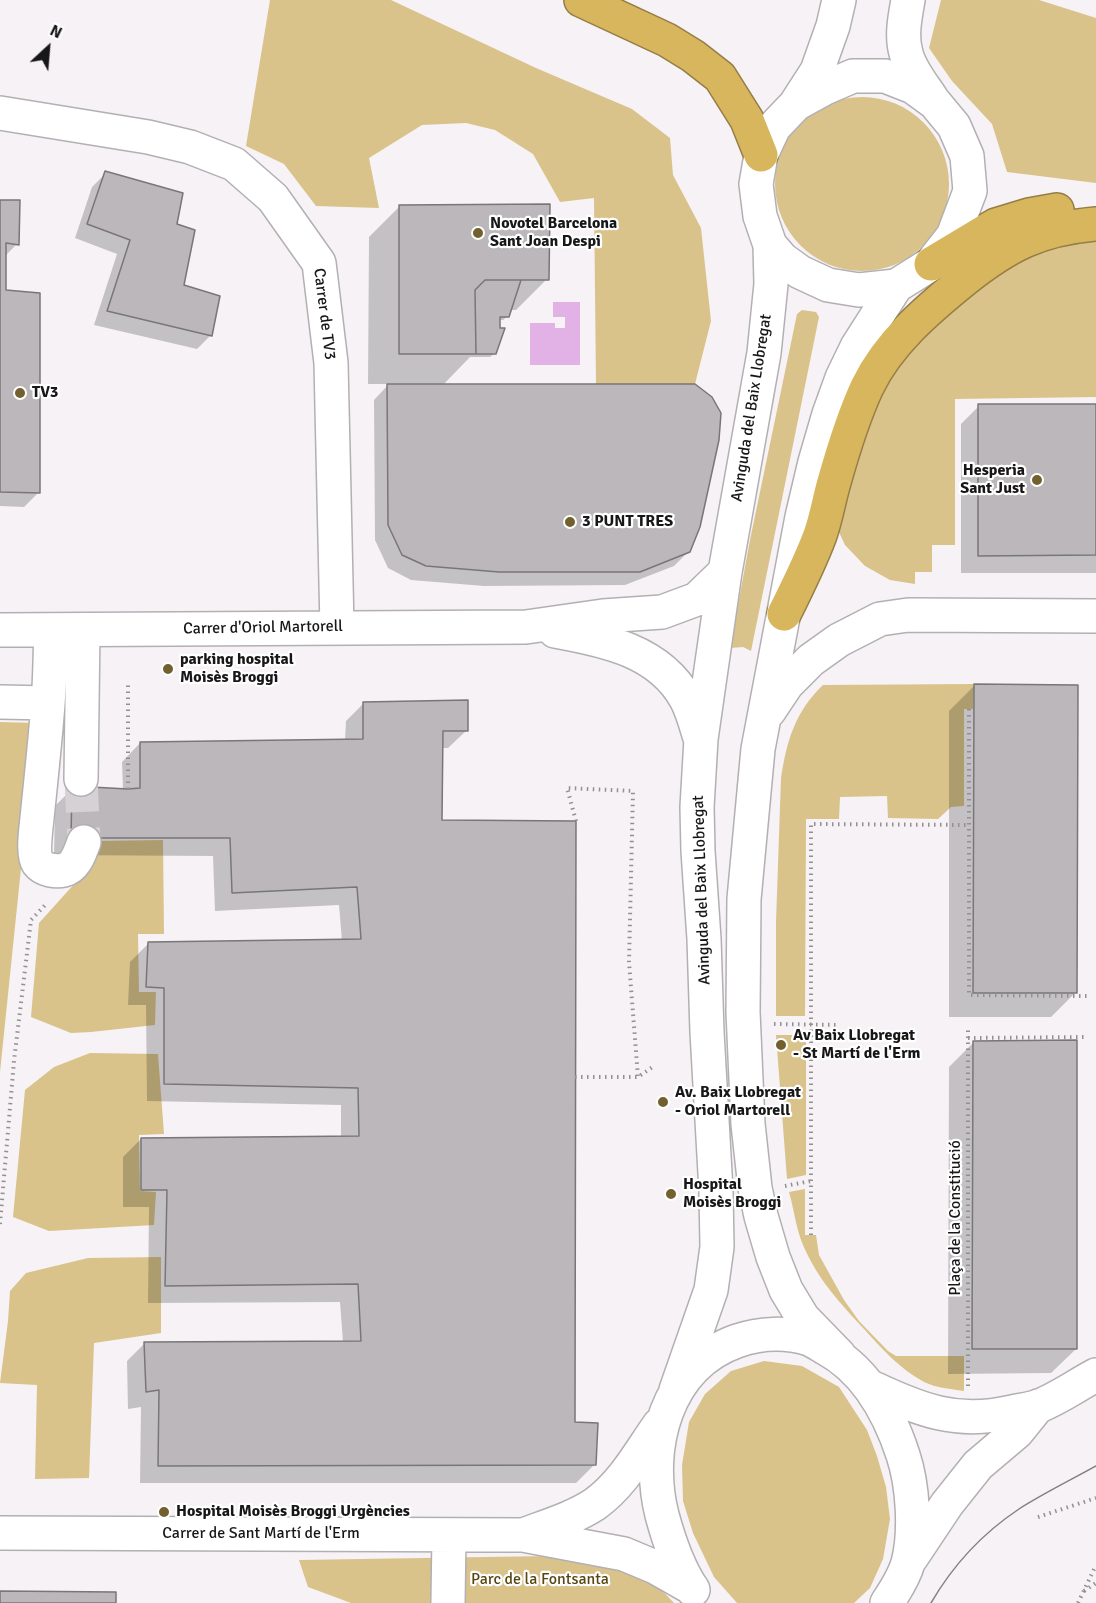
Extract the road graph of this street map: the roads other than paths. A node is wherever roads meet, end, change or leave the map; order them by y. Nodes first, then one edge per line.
1 (581, 0) edge
2 (839, 0) edge
3 (907, 6) edge
4 (935, 103) junction
5 (796, 104) junction
6 (0, 113) edge
7 (761, 154) junction
8 (1096, 205) edge
9 (1096, 224) edge
10 (770, 245) junction
11 (931, 264) junction
12 (896, 286) junction
13 (725, 572) junction
14 (784, 614) junction
15 (1096, 616) edge
16 (337, 627) junction
17 (526, 627) junction
18 (0, 630) edge
19 (67, 630) junction
20 (0, 702) edge
21 (48, 704) junction
22 (764, 717) junction
23 (701, 739) junction
24 (81, 779) tunnel mouth
25 (84, 842) tunnel mouth
26 (839, 1355) junction
27 (1096, 1375) edge
28 (871, 1387) junction
29 (670, 1404) junction
30 (1038, 1406) junction
31 (0, 1533) edge
32 (449, 1535) junction
33 (523, 1535) junction
34 (908, 1563) junction
35 (698, 1596) edge
36 (448, 1603) edge
37 (887, 1603) edge

1 - 7 highway
2 - 5 street
3 - 4 street
4 - 5 street
4 - 11 street
5 - 7 street
6 - 16 street, Carrer de TV3
7 - 10 street
8 - 11 highway
9 - 14 highway
10 - 12 street
10 - 13 street, Avinguda del Baix Llobregat
11 - 12 street
12 - 14 street
13 - 17 street, Carrer d'Oriol Martorell
13 - 23 street, Avinguda del Baix Llobregat
14 - 22 street
15 - 22 street
16 - 17 street, Carrer d'Oriol Martorell
16 - 19 street, Carrer d'Oriol Martorell
17 - 23 street, Carrer d'Oriol Martorell
18 - 19 street, Carrer d'Oriol Martorell
19 - 21 street
19 - 24 street
20 - 21 street
21 - 25 street
22 - 26 street
23 - 29 street, Avinguda del Baix Llobregat
26 - 28 street
26 - 29 street
27 - 30 street
28 - 30 street
28 - 34 street
29 - 33 street, Carrer de Sant Martí de l'Erm
29 - 35 street
30 - 34 street
31 - 32 street, Carrer de Sant Martí de l'Erm
32 - 33 street, Carrer de Sant Martí de l'Erm
32 - 36 street
33 - 35 street, Carrer de Sant Martí de l'Erm
34 - 37 street

